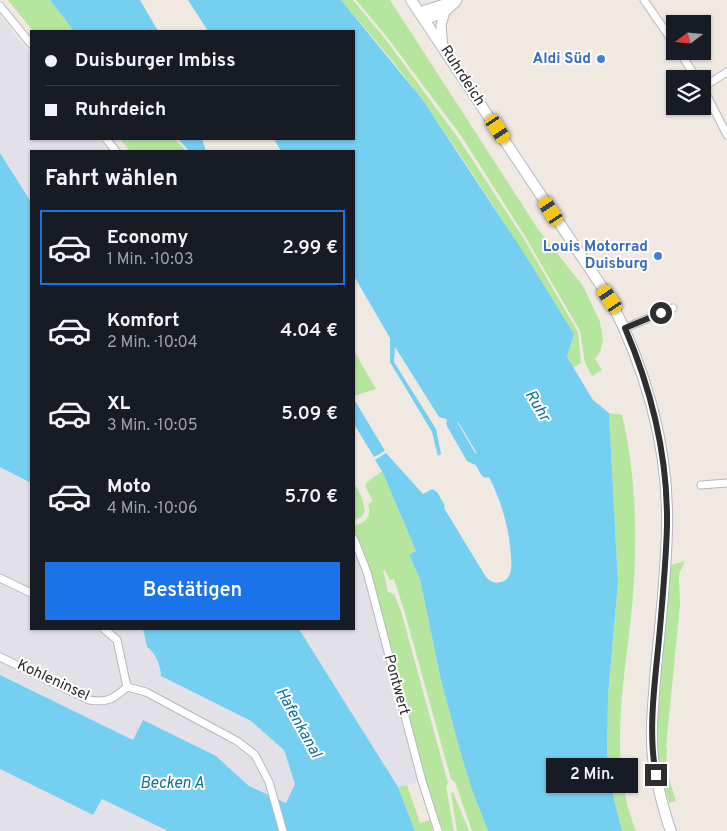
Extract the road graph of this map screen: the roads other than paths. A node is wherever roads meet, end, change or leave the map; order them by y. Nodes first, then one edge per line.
1 (411, 0) edge
2 (458, 0) edge
3 (644, 0) edge
4 (0, 6) edge
5 (445, 12) junction
6 (422, 16) junction
7 (666, 32) edge
8 (30, 43) edge
9 (444, 48) junction
10 (727, 72) edge
11 (711, 82) edge
12 (711, 103) edge
13 (727, 135) edge
14 (107, 140) edge
15 (115, 150) edge
16 (672, 308) dead end
17 (625, 328) junction
18 (727, 483) edge
19 (701, 485) dead end
20 (355, 542) edge
21 (0, 578) edge
22 (30, 593) edge
23 (105, 630) edge
24 (0, 657) edge
25 (127, 686) junction
26 (282, 831) edge
27 (438, 831) edge
28 (671, 831) edge

1 - 6 main road, Ruhrdeich
2 - 5 street
2 - 6 street
3 - 7 street
4 - 8 street
5 - 6 street
5 - 9 street
6 - 9 main road, Ruhrdeich
9 - 17 main road, Ruhrdeich
10 - 11 street
12 - 13 street
14 - 15 street
16 - 17 street
17 - 28 main road, Ruhrdeich
18 - 19 street
20 - 27 street, Pontwert
21 - 22 street
23 - 25 street
24 - 25 street, Kohleninsel
25 - 26 street

